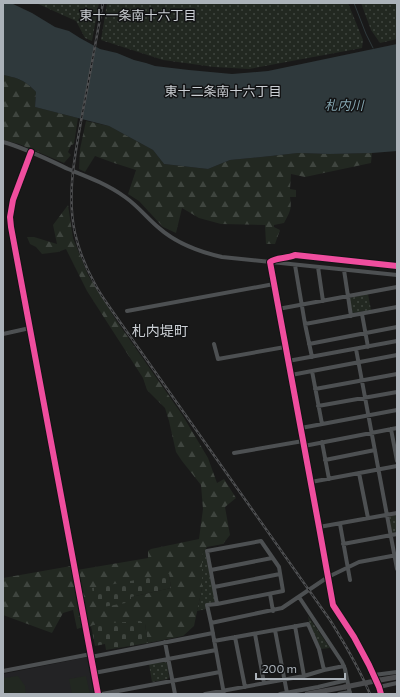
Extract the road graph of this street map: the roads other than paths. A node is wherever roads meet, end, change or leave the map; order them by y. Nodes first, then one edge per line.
1 (3, 142) edge
2 (31, 152) junction
3 (270, 262) junction
4 (295, 265) junction
5 (397, 266) edge
6 (318, 268) junction
7 (344, 270) junction
8 (397, 275) edge
9 (274, 284) junction
10 (397, 287) edge
11 (347, 296) junction
12 (323, 301) junction
13 (302, 305) junction
14 (397, 307) edge
15 (278, 309) junction
16 (127, 311) dead end
17 (362, 314) junction
18 (351, 316) junction
19 (305, 324) junction
20 (397, 327) edge
21 (30, 328) junction
22 (365, 333) junction
23 (3, 334) edge
24 (397, 341) edge
25 (214, 344) dead end
26 (309, 344) junction
27 (285, 347) junction
28 (368, 347) junction
29 (356, 349) junction
30 (397, 355) edge
31 (312, 357) junction
32 (288, 361) junction
33 (358, 362) junction
34 (312, 371) junction
35 (397, 374) edge
36 (291, 375) junction
37 (362, 380) junction
38 (315, 389) junction
39 (397, 392) edge
40 (365, 398) junction
41 (318, 406) junction
42 (397, 410) edge
43 (368, 415) junction
44 (322, 424) junction
45 (301, 428) junction
46 (397, 428) edge
47 (391, 429) junction
48 (372, 433) junction
49 (303, 441) junction
50 (322, 442) junction
51 (304, 446) junction
52 (396, 446) edge
53 (375, 450) junction
54 (234, 453) dead end
55 (325, 460) junction
56 (397, 461) edge
57 (397, 466) edge
58 (378, 470) junction
59 (359, 473) junction
60 (329, 479) junction
61 (311, 482) junction
62 (397, 513) edge
63 (387, 515) junction
64 (368, 518) junction
65 (340, 524) junction
66 (319, 527) junction
67 (397, 534) edge
68 (391, 535) junction
69 (343, 544) junction
70 (396, 555) edge
71 (272, 558) junction
72 (348, 568) junction
73 (211, 570) junction
74 (397, 570) edge
75 (280, 574) junction
76 (328, 577) junction
77 (350, 580) dead end
78 (214, 586) junction
79 (270, 594) junction
80 (299, 597) junction
81 (217, 604) junction
82 (273, 611) junction
83 (211, 622) junction
84 (295, 626) junction
85 (275, 630) junction
86 (213, 634) junction
87 (255, 634) junction
88 (235, 637) junction
89 (214, 641) junction
90 (165, 642) junction
91 (216, 650) junction
92 (91, 656) junction
93 (168, 659) junction
94 (344, 666) junction
95 (324, 670) junction
96 (3, 671) edge
97 (220, 672) junction
98 (397, 672) edge
99 (94, 673) junction
100 (374, 675) junction
101 (304, 676) junction
102 (397, 677) edge
103 (284, 679) junction
104 (347, 680) junction
105 (172, 681) junction
106 (264, 683) junction
107 (397, 683) edge
108 (245, 687) junction
109 (379, 687) junction
110 (224, 692) edge
111 (287, 693) junction
112 (350, 693) edge
113 (98, 694) edge
114 (102, 694) edge
115 (175, 694) edge
116 (205, 694) edge
117 (280, 694) edge
118 (307, 694) edge
119 (339, 694) edge
120 (381, 694) edge

1 - 2 street
2 - 3 street
2 - 21 street
3 - 4 street
3 - 5 street
3 - 9 street
4 - 6 street
4 - 13 street
6 - 7 street
6 - 12 street
7 - 8 street
7 - 11 street
9 - 15 street
9 - 16 street
10 - 11 street
11 - 12 street
11 - 18 street
12 - 13 street
13 - 15 street
13 - 19 street
14 - 17 street
15 - 27 street
17 - 18 street
17 - 22 street
18 - 19 street
19 - 26 street
20 - 22 street
21 - 23 street
21 - 92 street
22 - 26 street
22 - 28 street
24 - 28 street
25 - 27 street
26 - 31 street
27 - 32 street
28 - 29 street
29 - 31 street
29 - 33 street
30 - 33 street
31 - 32 street
32 - 36 street
33 - 34 street
33 - 37 street
34 - 36 street
34 - 38 street
35 - 37 street
36 - 45 street
37 - 38 street
37 - 40 street
38 - 41 street
39 - 40 street
40 - 41 street
40 - 43 street
41 - 44 street
42 - 43 street
43 - 44 street
43 - 48 street
44 - 45 street
45 - 49 street
46 - 47 street
47 - 48 street
47 - 52 street
48 - 50 street
48 - 53 street
49 - 51 street
49 - 54 street
50 - 51 street
50 - 55 street
51 - 61 street
52 - 56 street
53 - 55 street
53 - 58 street
55 - 60 street
57 - 58 street
58 - 59 street
58 - 63 street
59 - 60 street
59 - 64 street
60 - 61 street
61 - 66 street
62 - 63 street
63 - 64 street
63 - 68 street
64 - 65 street
65 - 66 street
65 - 69 street
66 - 76 street
67 - 68 street
68 - 69 street
68 - 70 street
69 - 72 street
70 - 72 street
70 - 74 street
71 - 73 street
71 - 73 street
71 - 75 street
72 - 76 street
72 - 77 street
73 - 78 street
75 - 78 street
75 - 79 street
76 - 80 street
76 - 100 street
78 - 81 street
79 - 81 street
79 - 82 street
80 - 82 street
80 - 94 street
81 - 83 street
82 - 83 street
83 - 86 street
84 - 85 street
84 - 95 street
84 - 101 street
85 - 87 street
85 - 103 street
86 - 89 street
86 - 90 street
87 - 88 street
87 - 106 street
88 - 89 street
88 - 108 street
89 - 91 street
90 - 92 street
90 - 93 street
91 - 93 street
91 - 97 street
92 - 96 street
92 - 99 street
93 - 99 street
93 - 105 street
94 - 95 street
94 - 104 street
95 - 101 street
97 - 105 street
97 - 110 street
98 - 100 street
99 - 113 street
100 - 109 street
101 - 103 street
102 - 118 main road, bridge
103 - 106 street
103 - 111 street
104 - 111 street
104 - 112 street
105 - 114 street
105 - 115 street
106 - 108 street
107 - 109 street
108 - 110 street
109 - 120 street
110 - 116 street
111 - 117 street
112 - 119 street

